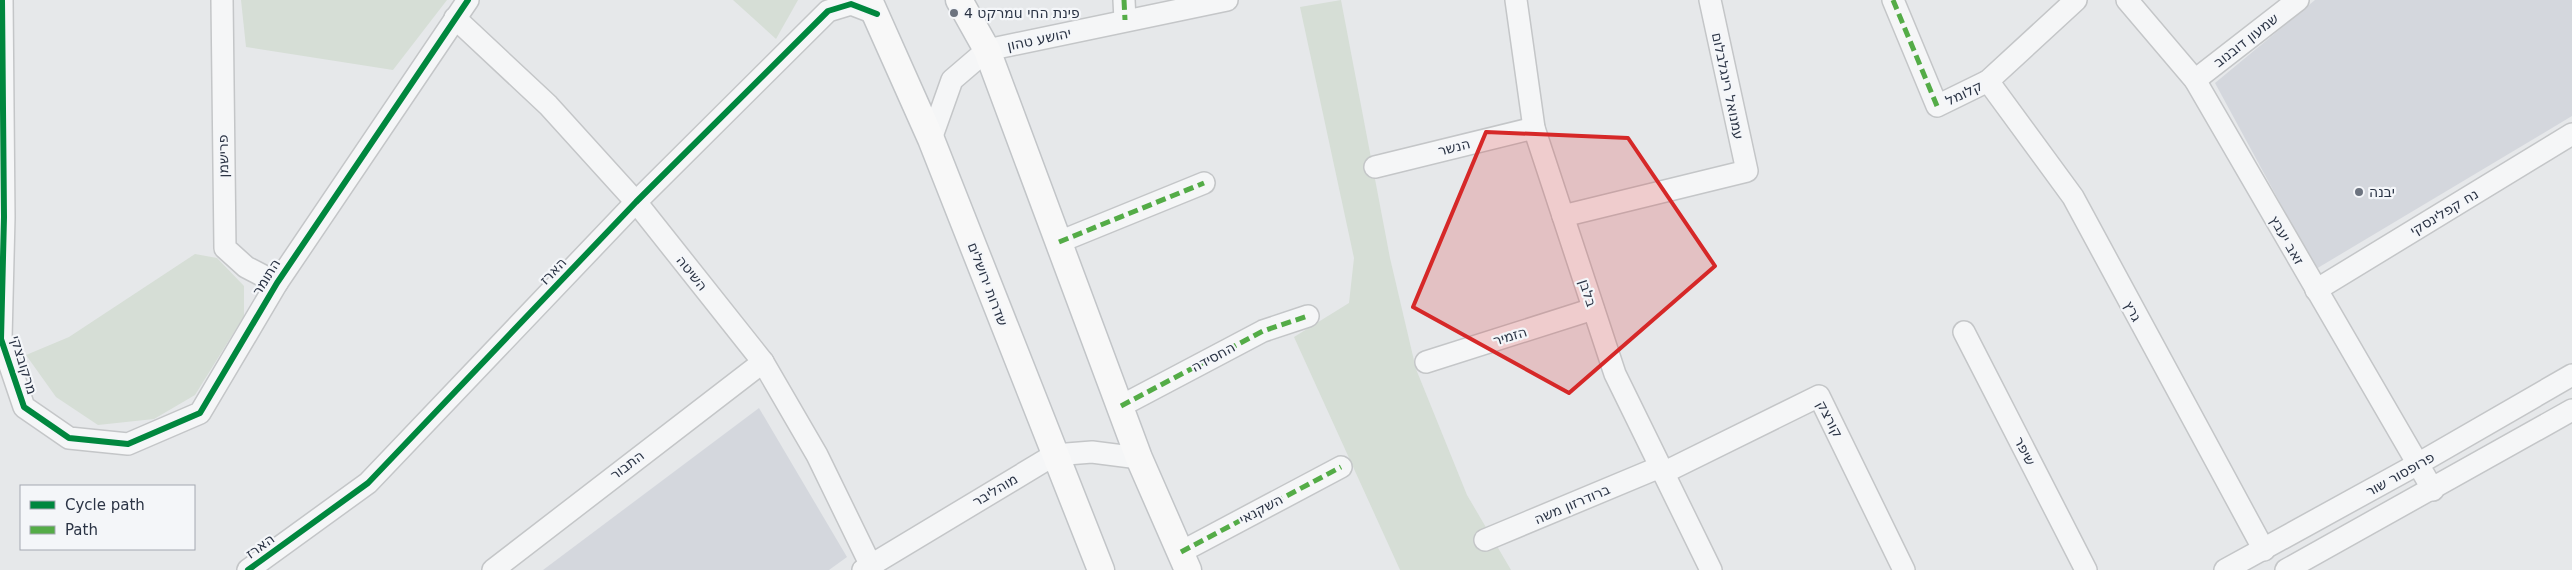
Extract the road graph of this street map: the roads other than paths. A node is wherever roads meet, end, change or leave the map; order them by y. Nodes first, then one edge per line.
1 (2, 0) edge
2 (222, 0) edge
3 (468, 0) edge
4 (959, 0) edge
5 (1227, 0) edge
6 (1516, 0) edge
7 (1710, 0) edge
8 (1893, 0) edge
9 (2076, 0) edge
10 (2127, 0) edge
11 (2298, 0) edge
12 (873, 7) edge
13 (1124, 10) edge
14 (455, 18) junction
15 (987, 50) junction
16 (2195, 80) junction
17 (1988, 81) junction
18 (1534, 128) junction
19 (2572, 134) edge
20 (931, 139) junction
21 (1375, 167) dead end
22 (1204, 183) dead end
23 (636, 202) junction
24 (1563, 216) junction
25 (2, 217) edge
26 (1059, 242) junction
27 (277, 283) junction
28 (2316, 290) junction
29 (1593, 309) junction
30 (1308, 316) dead end
31 (1964, 332) dead end
32 (763, 362) junction
33 (1426, 362) dead end
34 (2564, 380) edge
35 (1120, 406) junction
36 (24, 407) joint
37 (2572, 408) edge
38 (1054, 455) junction
39 (1140, 458) junction
40 (2416, 465) junction
41 (1341, 467) dead end
42 (1662, 470) junction
43 (2433, 490) junction
44 (1485, 540) dead end
45 (2264, 550) junction
46 (1185, 561) edge
47 (869, 568) edge
48 (248, 570) edge
49 (493, 570) edge
50 (1101, 570) edge
51 (1711, 570) edge
52 (1904, 570) edge
53 (2086, 570) edge
54 (2225, 570) edge
55 (2286, 570) edge

1 - 25 street, מרקובצקי
2 - 27 street, פרישמן
3 - 14 street, התומר
4 - 15 main road
5 - 13 street, יהושע טהון
6 - 18 street, בלבן
7 - 24 street, עמנואל רינגלבלום
8 - 17 street, קלומל
9 - 17 street, קלומל
10 - 16 street, זאב יעבץ
11 - 16 street, שמעון דובנוב
12 - 20 main road, שדרות ירושלים
12 - 23 street, הארז
13 - 15 street, יהושע טהון
14 - 23 street, השיטה
14 - 27 street, התומר
15 - 20 street, יהושע טהון
15 - 26 main road
16 - 28 street, זאב יעבץ
17 - 45 street, גרץ
18 - 21 street, הנשר
18 - 24 street, בלבן
19 - 28 street, נח קפלינסקי
20 - 38 main road, שדרות ירושלים
22 - 26 street
23 - 32 street, השיטה
23 - 48 street, הארז
24 - 29 street, בלבן
25 - 36 street, מרקובצקי
26 - 35 main road
27 - 36 street, התומר
28 - 40 street, זאב יעבץ
29 - 33 street, הזמיר
29 - 42 street, בלבן
30 - 35 street, החסידה
31 - 53 street, שיפר
32 - 47 street, השיטה
32 - 49 street, התבור
34 - 37 street
34 - 40 street, פרופסור שור
35 - 39 main road
37 - 43 street
38 - 39 street, מוהליבר
38 - 47 street, מוהליבר
38 - 50 main road, שדרות ירושלים
39 - 46 main road
40 - 43 street, זאב יעבץ
40 - 45 street, פרופסור שור
41 - 46 street, השקנאי
42 - 44 street, ברודרזון משה
42 - 51 street, בלבן
42 - 52 street, קורצק
43 - 55 street
45 - 54 street, פרופסור שור

